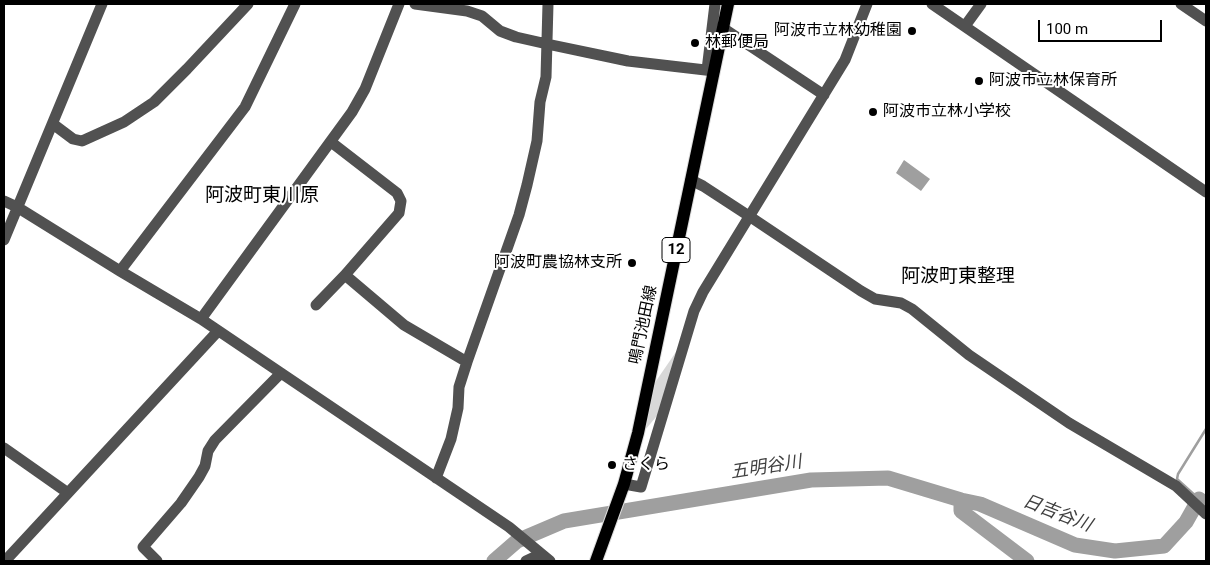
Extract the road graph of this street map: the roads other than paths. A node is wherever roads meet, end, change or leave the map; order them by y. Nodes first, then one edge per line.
1 (102, 4) edge
2 (248, 4) edge
3 (295, 4) edge
4 (399, 4) edge
5 (415, 4) edge
6 (548, 4) edge
7 (714, 4) edge
8 (728, 4) edge
9 (867, 4) edge
10 (932, 4) edge
11 (980, 4) edge
12 (1181, 4) edge
13 (1206, 21) edge
14 (965, 26) junction
15 (723, 28) junction
16 (547, 44) junction
17 (710, 70) junction
18 (824, 95) junction
19 (52, 124) junction
20 (331, 142) junction
21 (691, 180) junction
22 (1206, 192) edge
23 (4, 201) edge
24 (17, 207) junction
25 (749, 216) junction
26 (4, 240) edge
27 (120, 271) junction
28 (345, 275) junction
29 (316, 305) dead end
30 (201, 319) junction
31 (218, 331) junction
32 (467, 362) junction
33 (281, 373) junction
34 (4, 448) edge
35 (436, 478) junction
36 (622, 489) junction
37 (68, 492) junction
38 (1206, 514) edge
39 (543, 555) edge
40 (5, 561) edge
41 (157, 561) edge
42 (526, 561) edge
43 (596, 561) edge

1 - 19 street
2 - 19 street
3 - 27 street
4 - 20 street
5 - 16 street
6 - 16 street
7 - 17 street
8 - 15 main road, 鳴門池田線 / 12
9 - 18 street
10 - 14 street
11 - 14 street
12 - 13 street
14 - 22 street
15 - 17 main road, 鳴門池田線 / 12
15 - 18 street
16 - 17 street
16 - 32 street
17 - 21 main road, 鳴門池田線 / 12
18 - 25 street
19 - 24 street
20 - 28 street
20 - 30 street
21 - 25 street
21 - 36 main road, 鳴門池田線 / 12
23 - 24 street
24 - 26 street
24 - 27 street
25 - 36 street
25 - 38 street
27 - 30 street
28 - 29 street
28 - 32 street
30 - 31 street
31 - 33 street
31 - 37 street
32 - 35 street
33 - 35 street
33 - 41 street
34 - 37 street
35 - 39 street
36 - 43 main road, 鳴門池田線 / 12
37 - 40 street
39 - 42 street

